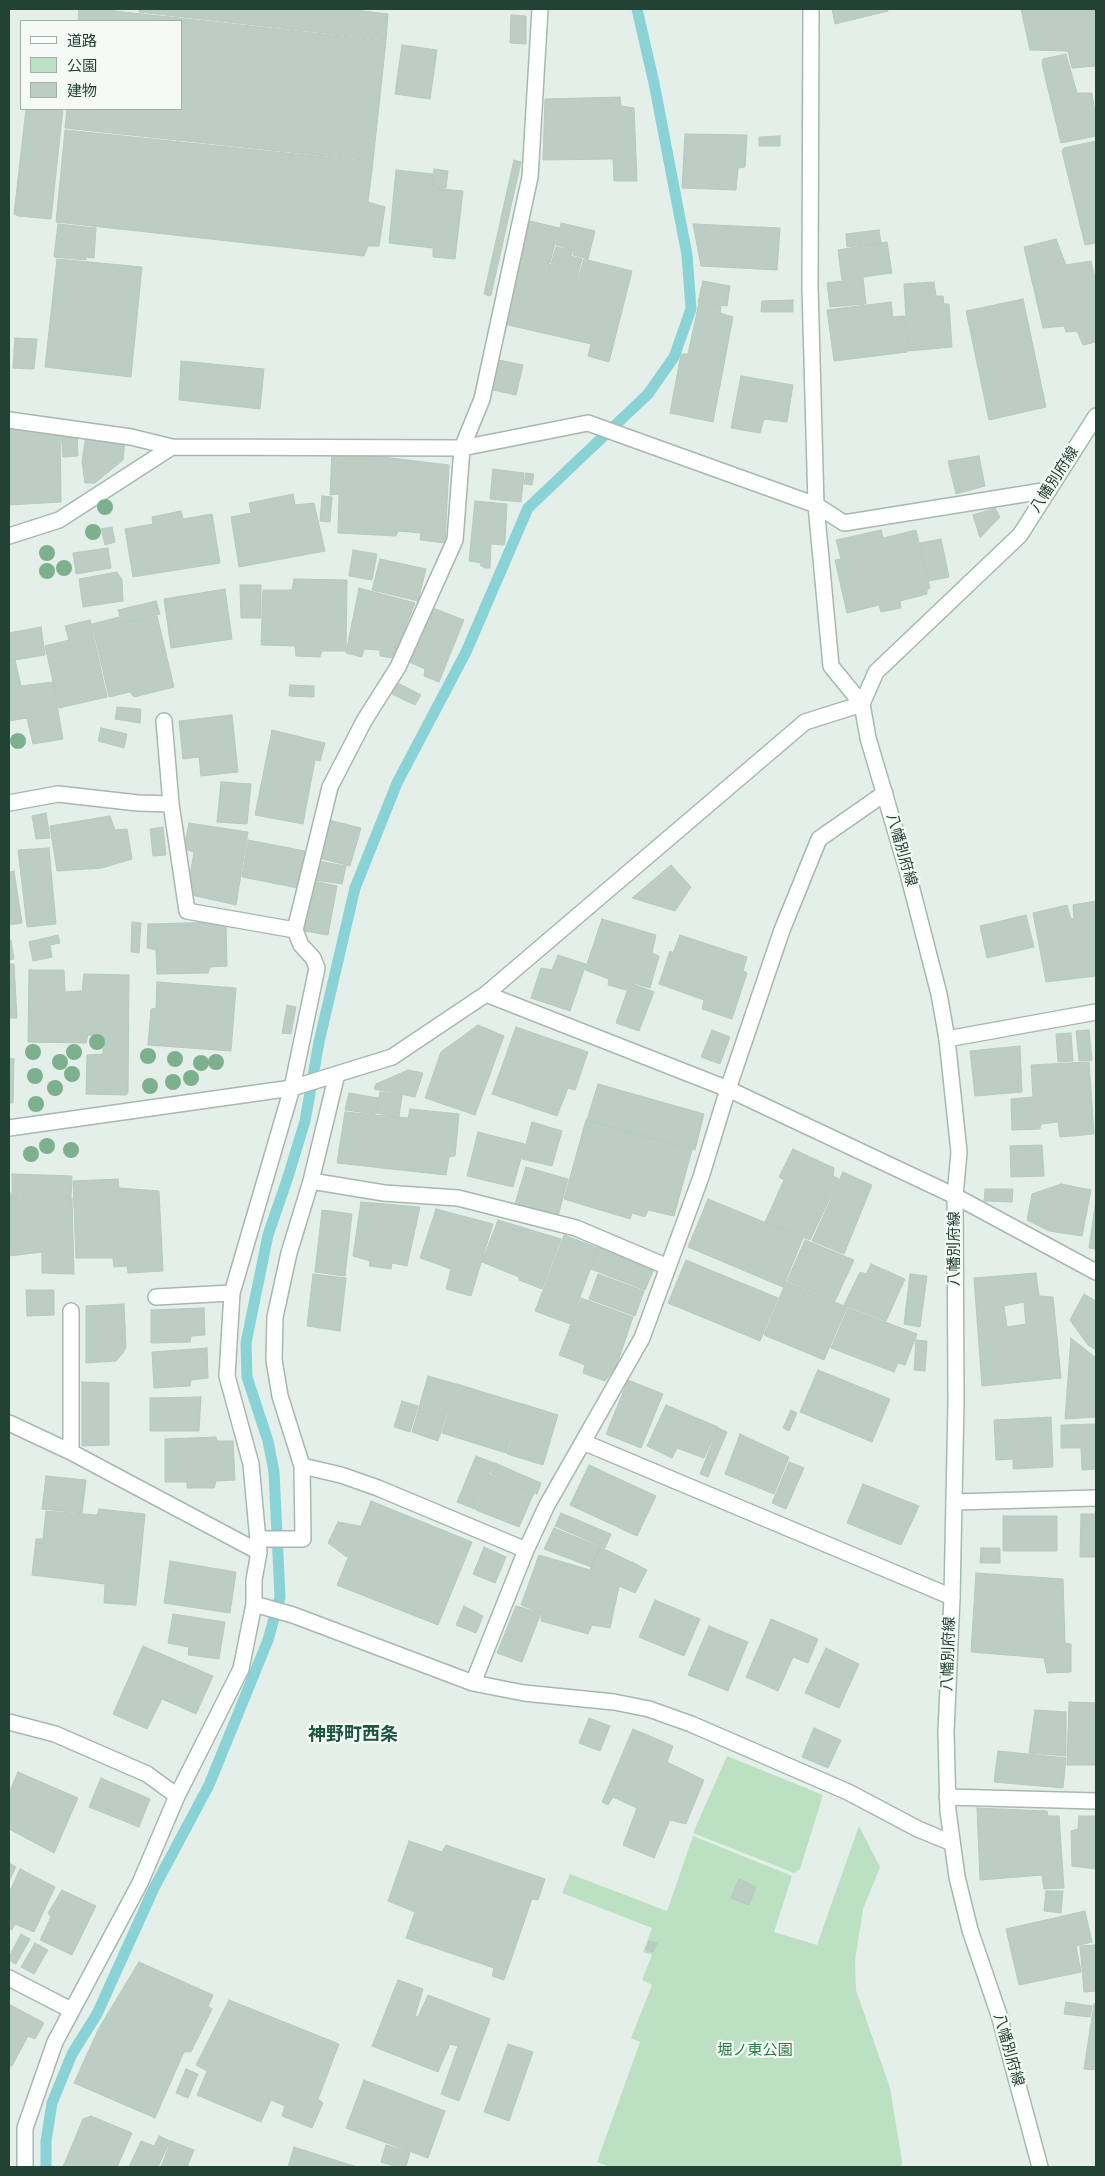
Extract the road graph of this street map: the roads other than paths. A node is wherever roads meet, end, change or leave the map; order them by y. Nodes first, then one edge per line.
1 (540, 9) edge
2 (811, 9) edge
3 (1096, 416) edge
4 (9, 420) edge
5 (172, 447) junction
6 (462, 448) junction
7 (1049, 490) junction
8 (816, 505) junction
9 (9, 536) edge
10 (862, 704) junction
11 (164, 720) dead end
12 (885, 793) junction
13 (9, 803) edge
14 (171, 804) junction
15 (295, 930) junction
16 (486, 994) junction
17 (1096, 1012) edge
18 (948, 1039) junction
19 (337, 1074) junction
20 (292, 1088) junction
21 (728, 1089) junction
22 (9, 1128) edge
23 (311, 1181) junction
24 (955, 1196) junction
25 (668, 1267) junction
26 (1096, 1272) edge
27 (232, 1293) junction
28 (156, 1297) dead end
29 (71, 1311) dead end
30 (9, 1423) edge
31 (583, 1442) junction
32 (71, 1452) junction
33 (302, 1466) junction
34 (1096, 1498) edge
35 (954, 1502) junction
36 (259, 1545) junction
37 (526, 1550) junction
38 (952, 1597) junction
39 (254, 1604) junction
40 (473, 1683) junction
41 (9, 1722) edge
42 (176, 1796) junction
43 (947, 1797) junction
44 (1096, 1801) edge
45 (952, 1843) junction
46 (9, 1978) edge
47 (71, 2010) junction
48 (24, 2167) edge
49 (1040, 2167) edge

1 - 6 street
2 - 8 street
3 - 7 street, 八幡別府線
4 - 5 street
5 - 6 street
5 - 9 street
6 - 8 street
6 - 15 street
7 - 8 street
7 - 10 street, 八幡別府線
8 - 10 street
10 - 12 street, 八幡別府線
10 - 16 street
11 - 14 street
12 - 18 street, 八幡別府線
12 - 21 street
13 - 14 street
14 - 15 street
15 - 20 street
16 - 19 street
16 - 21 street
17 - 18 street
18 - 24 street, 八幡別府線
19 - 20 street
19 - 23 street
20 - 22 street
20 - 27 street
21 - 24 street
21 - 25 street
23 - 25 street
23 - 33 street
24 - 26 street
24 - 35 street, 八幡別府線
25 - 31 street
27 - 28 street
27 - 36 street
29 - 32 street
30 - 32 street
31 - 37 street
31 - 38 street
32 - 36 street
33 - 36 street
33 - 37 street
34 - 35 street
35 - 38 street, 八幡別府線
36 - 39 street
37 - 40 street
38 - 43 street, 八幡別府線
39 - 40 street
39 - 42 street
40 - 45 street
41 - 42 street
42 - 47 street
43 - 44 street
43 - 45 street, 八幡別府線
45 - 49 street, 八幡別府線
46 - 47 street
47 - 48 street

